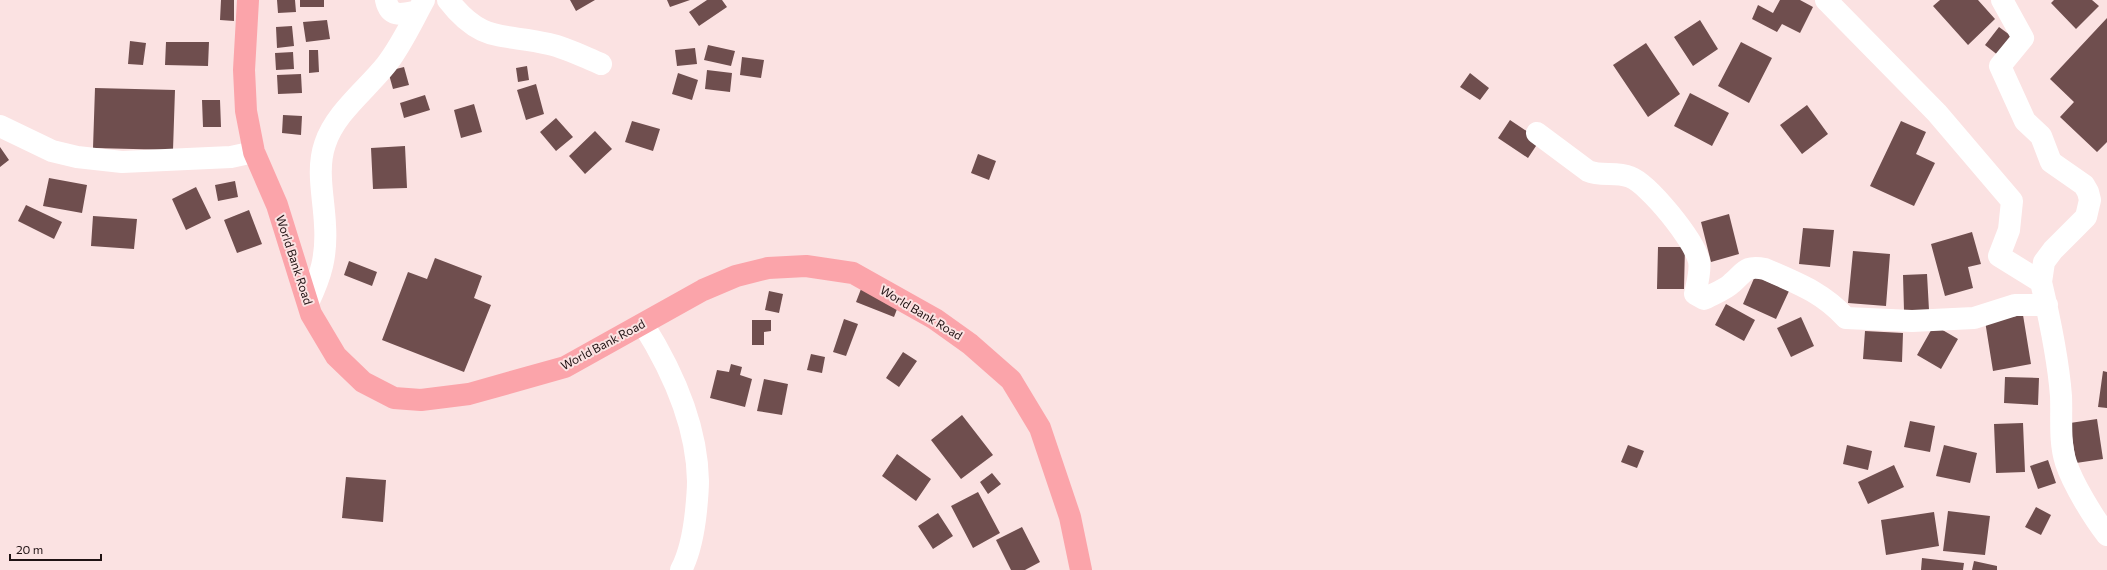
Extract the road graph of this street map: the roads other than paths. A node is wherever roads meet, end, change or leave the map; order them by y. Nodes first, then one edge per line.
1 (248, 0) edge
2 (386, 0) edge
3 (448, 0) edge
4 (1826, 0) edge
5 (2002, 0) edge
6 (421, 6) edge
7 (601, 64) dead end
8 (0, 126) edge
9 (1537, 133) dead end
10 (254, 152) junction
11 (2041, 282) junction
12 (308, 303) junction
13 (2047, 305) junction
14 (643, 324) junction
15 (2107, 535) edge
16 (681, 570) edge
17 (1081, 570) edge

1 - 10 main road, World Bank Road
2 - 6 street
3 - 7 street
4 - 11 street
5 - 11 street
6 - 12 street
8 - 10 street
9 - 13 street
10 - 12 main road, World Bank Road
11 - 13 street
12 - 14 main road, World Bank Road
13 - 15 street
14 - 16 street
14 - 17 main road, World Bank Road

